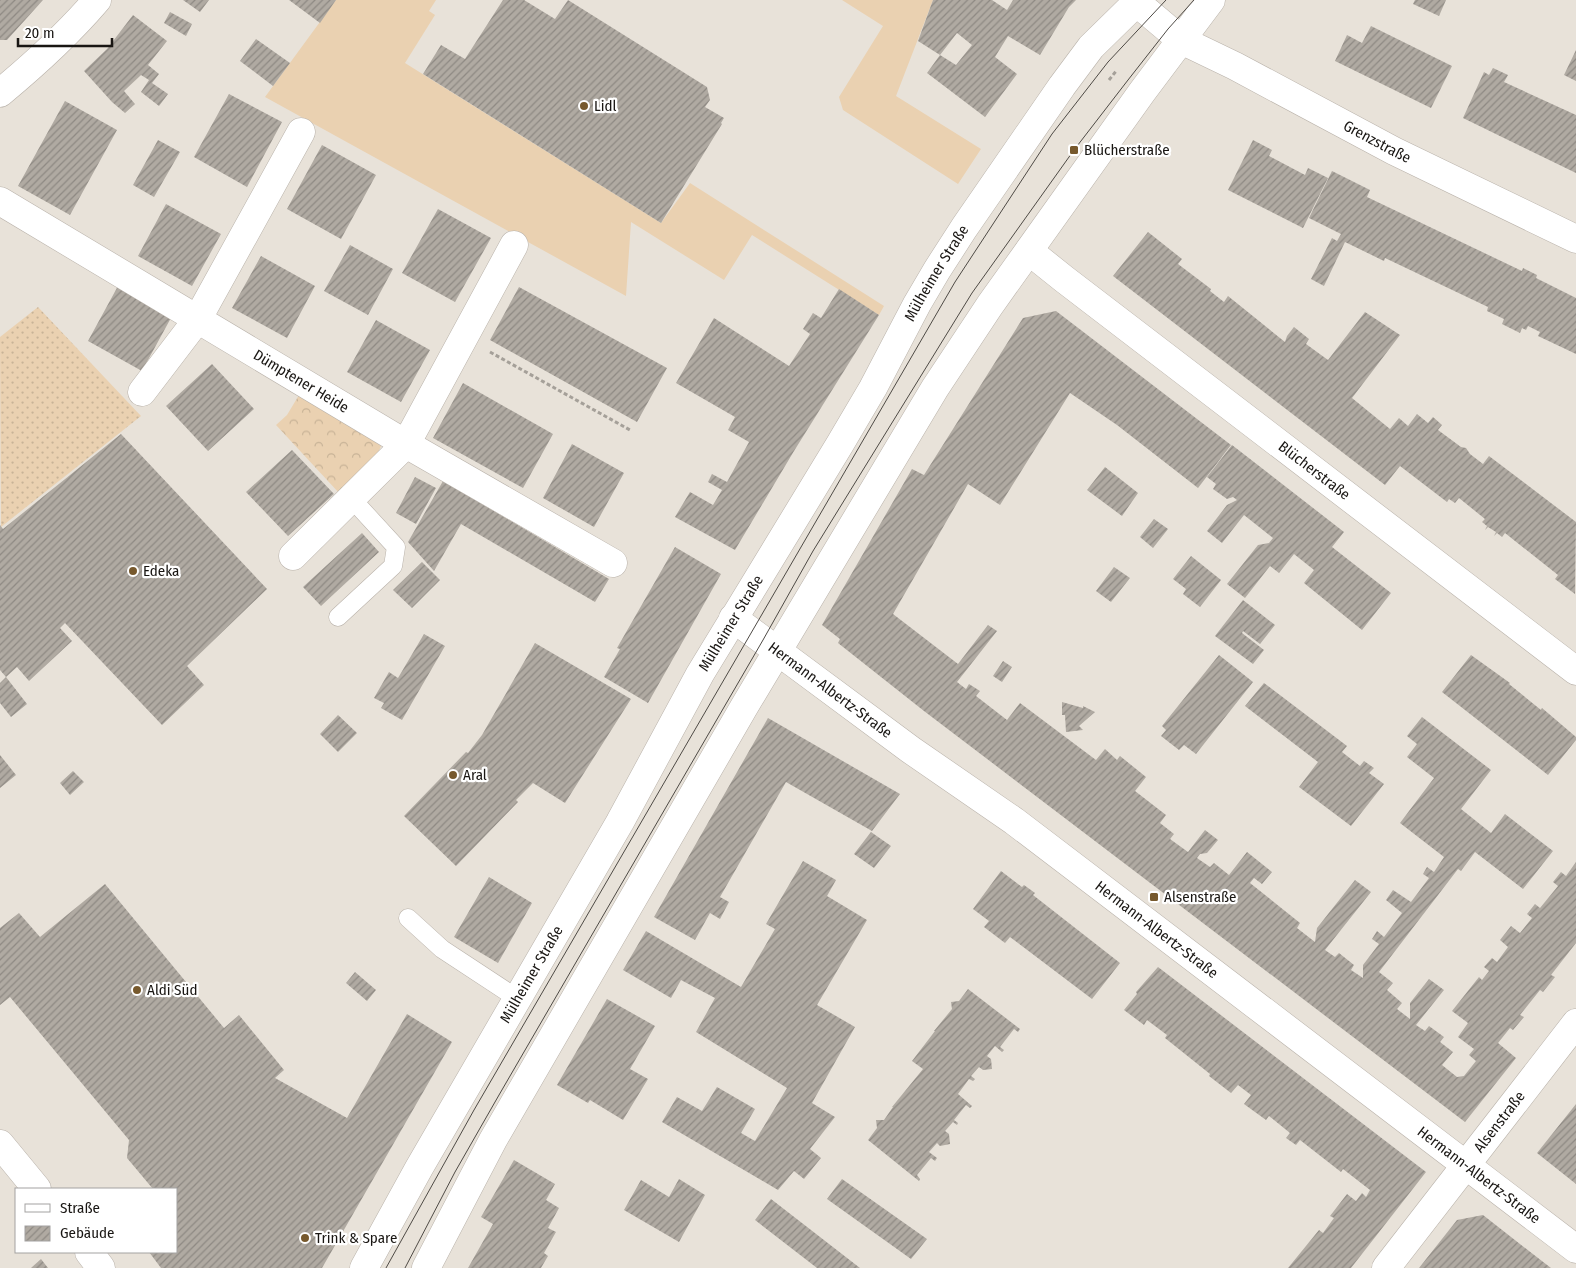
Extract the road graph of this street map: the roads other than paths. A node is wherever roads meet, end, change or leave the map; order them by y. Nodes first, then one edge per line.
1 (97, 0) edge
2 (1212, 0) edge
3 (1138, 1) edge
4 (1180, 40) junction
5 (0, 93) edge
6 (301, 132) dead end
7 (0, 201) edge
8 (1576, 238) edge
9 (514, 246) dead end
10 (1029, 251) junction
11 (197, 320) junction
12 (142, 392) dead end
13 (406, 444) junction
14 (352, 499) junction
15 (293, 556) dead end
16 (614, 563) dead end
17 (338, 618) dead end
18 (733, 618) junction
19 (778, 651) junction
20 (1576, 671) edge
21 (408, 918) dead end
22 (518, 999) junction
23 (1576, 1023) edge
24 (0, 1144) edge
25 (1466, 1166) junction
26 (36, 1188) edge
27 (1576, 1250) edge
28 (89, 1253) edge
29 (102, 1268) edge
30 (364, 1268) edge
31 (426, 1268) edge
32 (1386, 1268) edge

1 - 5 street
2 - 4 street
3 - 4 street, Mülheimer Straße
3 - 18 street, Mülheimer Straße
4 - 8 street, Grenzstraße
4 - 10 street
6 - 11 street
7 - 11 street, Dümptener Heide
9 - 13 street
10 - 19 street
10 - 20 street, Blücherstraße
11 - 12 street
11 - 13 street, Dümptener Heide
13 - 14 street
13 - 16 street, Dümptener Heide
14 - 15 street
14 - 17 lane
18 - 19 street, Hermann-Albertz-Straße
18 - 22 street, Mülheimer Straße
19 - 25 street, Hermann-Albertz-Straße
19 - 31 street
21 - 22 lane
22 - 30 street, Mülheimer Straße
23 - 25 street, Alsenstraße
24 - 26 street
25 - 27 street, Hermann-Albertz-Straße
25 - 32 street, Alsenstraße
28 - 29 street

